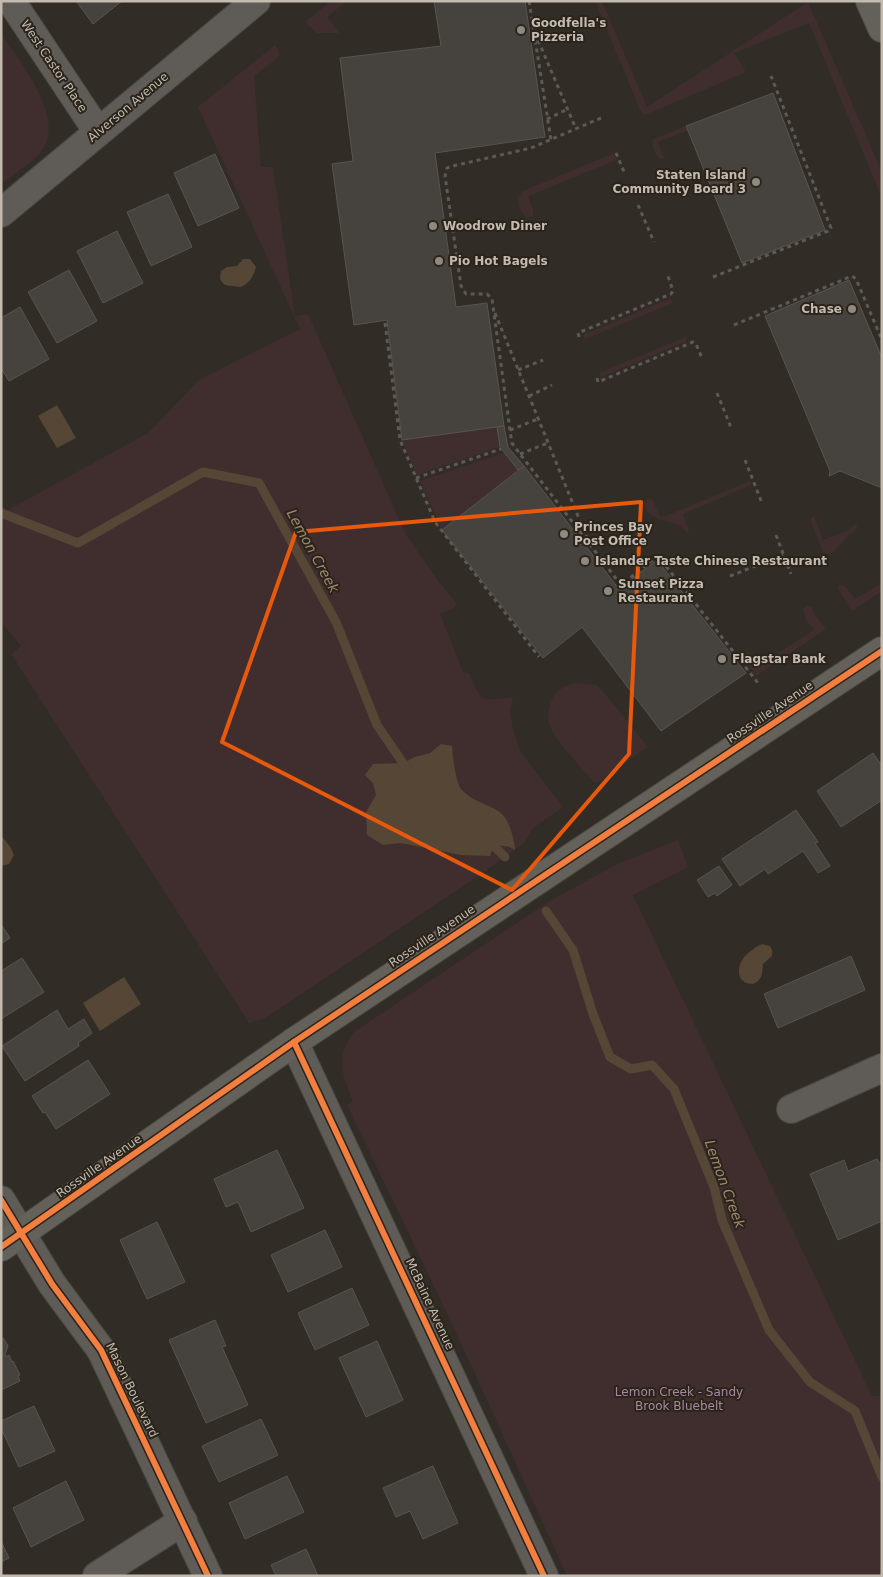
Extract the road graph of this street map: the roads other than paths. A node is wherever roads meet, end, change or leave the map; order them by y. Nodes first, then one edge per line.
1 (11, 1) edge
2 (256, 1) edge
3 (870, 1) edge
4 (882, 28) edge
5 (98, 132) junction
6 (1, 213) edge
7 (882, 651) edge
8 (294, 1042) junction
9 (882, 1068) edge
10 (791, 1109) dead end
11 (1, 1200) edge
12 (12, 1240) edge
13 (183, 1521) junction
14 (97, 1576) edge
15 (208, 1576) edge
16 (544, 1576) edge

1 - 5 street, West Castor Place
2 - 5 street, Alverson Avenue
3 - 4 street
5 - 6 street, Alverson Avenue
7 - 8 street, Rossville Avenue
8 - 12 street, Rossville Avenue
8 - 16 street, McBaine Avenue
9 - 10 street
11 - 12 street, Mason Boulevard
12 - 13 street, Mason Boulevard
13 - 14 street
13 - 15 street, Mason Boulevard

